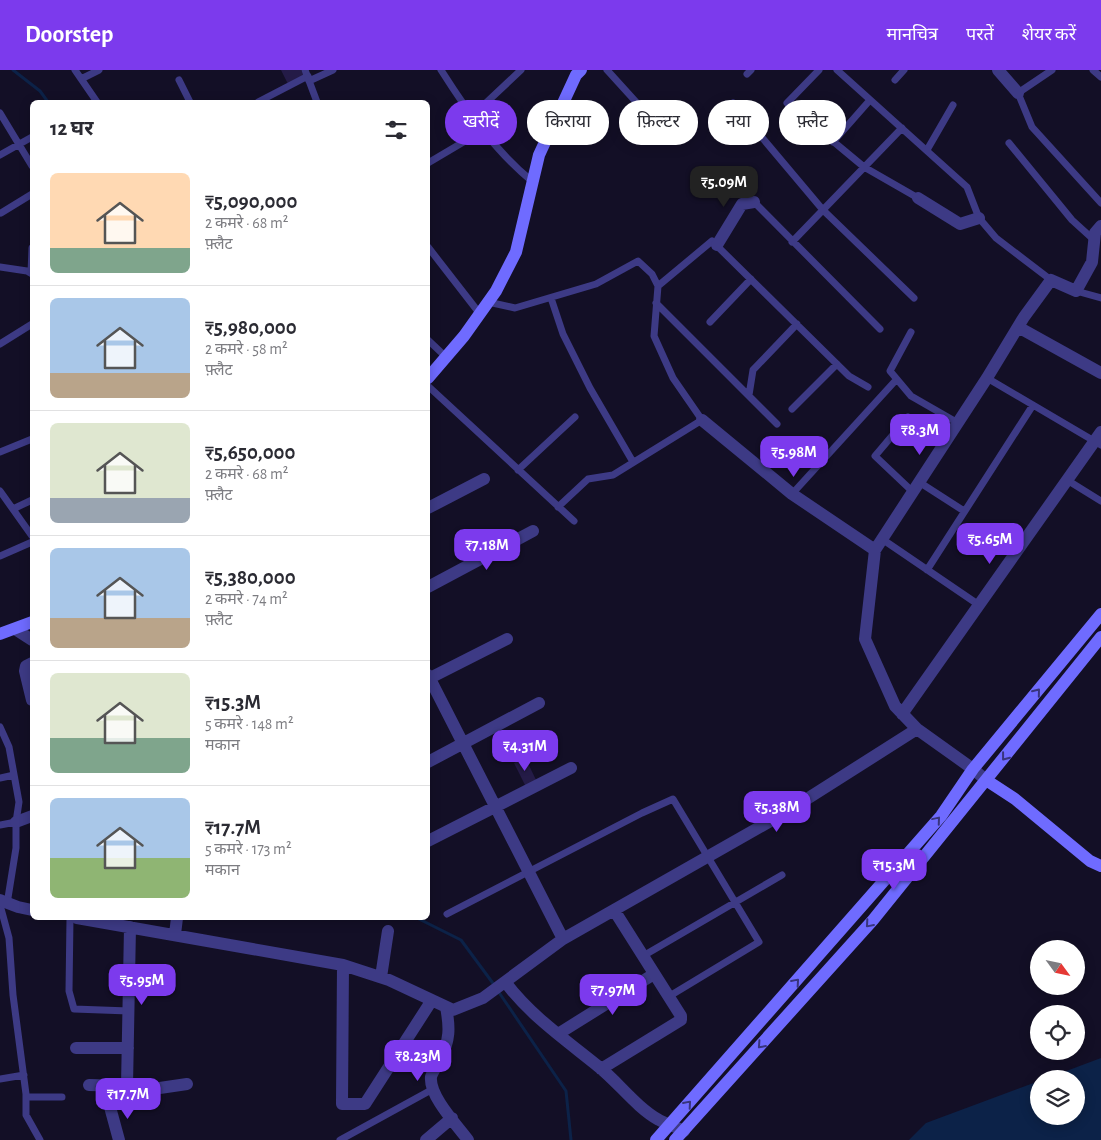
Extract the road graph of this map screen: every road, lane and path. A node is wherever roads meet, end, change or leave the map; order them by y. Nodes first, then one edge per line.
1 (75, 70) edge
2 (98, 70) edge
3 (333, 70) edge
4 (441, 70) edge
5 (521, 70) edge
6 (581, 70) edge
7 (607, 70) edge
8 (819, 70) edge
9 (837, 70) edge
10 (904, 70) edge
11 (998, 70) edge
12 (1052, 70) edge
13 (1093, 70) edge
14 (308, 76) edge
15 (1101, 77) edge
16 (81, 79) junction
17 (179, 80) dead end
18 (895, 80) dead end
19 (1018, 93) junction
20 (96, 100) edge
21 (189, 100) edge
22 (262, 100) edge
23 (316, 100) edge
24 (461, 100) edge
25 (489, 100) edge
26 (634, 100) edge
27 (790, 100) edge
28 (870, 100) junction
29 (953, 105) dead end
30 (0, 113) edge
31 (846, 127) edge
32 (902, 128) junction
33 (30, 138) edge
34 (1009, 142) dead end
35 (20, 144) junction
36 (458, 145) edge
37 (494, 145) edge
38 (769, 145) edge
39 (837, 145) edge
40 (927, 150) junction
41 (0, 155) edge
42 (30, 162) edge
43 (430, 162) edge
44 (864, 167) junction
45 (532, 182) junction
46 (30, 195) edge
47 (918, 198) joint
48 (754, 202) joint
49 (1101, 203) edge
50 (823, 210) junction
51 (1, 213) edge
52 (980, 218) junction
53 (1101, 226) edge
54 (1094, 240) junction
55 (792, 242) junction
56 (717, 245) junction
57 (430, 250) edge
58 (1097, 257) edge
59 (0, 267) edge
60 (30, 273) edge
61 (751, 279) junction
62 (1051, 280) junction
63 (658, 286) junction
64 (1076, 291) junction
65 (551, 298) junction
66 (914, 298) dead end
67 (1101, 298) edge
68 (488, 302) junction
69 (656, 303) junction
70 (480, 314) junction
71 (710, 322) dead end
72 (797, 324) junction
73 (30, 325) edge
74 (1018, 327) junction
75 (880, 330) dead end
76 (911, 332) dead end
77 (430, 342) edge
78 (0, 344) edge
79 (446, 357) junction
80 (838, 364) junction
81 (1101, 373) edge
82 (430, 376) edge
83 (987, 378) junction
84 (896, 380) junction
85 (868, 387) dead end
86 (430, 388) edge
87 (749, 396) junction
88 (1033, 405) junction
89 (792, 409) dead end
90 (575, 417) dead end
91 (908, 417) dead end
92 (702, 420) junction
93 (958, 423) junction
94 (777, 424) dead end
95 (30, 440) edge
96 (1099, 440) edge
97 (0, 452) edge
98 (633, 462) junction
99 (518, 470) junction
100 (484, 478) dead end
101 (1067, 480) junction
102 (916, 487) junction
103 (0, 491) edge
104 (792, 494) junction
105 (30, 501) edge
106 (1101, 501) edge
107 (430, 507) edge
108 (558, 507) junction
109 (13, 508) junction
110 (964, 512) junction
111 (574, 521) dead end
112 (533, 531) dead end
113 (30, 533) edge
114 (30, 543) edge
115 (879, 545) junction
116 (0, 556) edge
117 (927, 570) junction
118 (430, 586) edge
119 (979, 606) junction
120 (1101, 614) edge
121 (30, 623) edge
122 (15, 628) junction
123 (0, 634) edge
124 (1101, 637) edge
125 (30, 639) edge
126 (507, 639) dead end
127 (30, 664) edge
128 (430, 676) edge
129 (430, 681) edge
130 (30, 692) edge
131 (539, 703) dead end
132 (902, 714) junction
133 (0, 727) edge
134 (917, 730) junction
135 (463, 744) junction
136 (430, 761) edge
137 (571, 768) dead end
138 (973, 769) junction
139 (14, 775) junction
140 (0, 778) edge
141 (986, 780) junction
142 (495, 807) junction
143 (30, 817) edge
144 (16, 822) junction
145 (0, 825) edge
146 (430, 840) edge
147 (707, 857) junction
148 (1101, 866) edge
149 (528, 872) junction
150 (782, 875) dead end
151 (735, 902) junction
152 (2, 903) edge
153 (30, 910) edge
154 (614, 910) junction
155 (447, 914) dead end
156 (70, 920) edge
157 (91, 920) edge
158 (177, 920) edge
159 (130, 926) junction
160 (388, 931) dead end
161 (175, 934) junction
162 (563, 939) junction
163 (643, 956) junction
164 (343, 965) junction
165 (654, 974) junction
166 (381, 977) junction
167 (504, 984) junction
168 (668, 997) junction
169 (432, 1000) junction
170 (446, 1007) junction
171 (129, 1011) junction
172 (558, 1034) junction
173 (76, 1048) dead end
174 (128, 1048) junction
175 (601, 1069) junction
176 (24, 1075) junction
177 (0, 1080) edge
178 (187, 1084) dead end
179 (89, 1085) dead end
180 (127, 1086) junction
181 (433, 1089) junction
182 (26, 1097) junction
183 (62, 1097) dead end
184 (110, 1107) dead end
185 (452, 1118) junction
186 (670, 1125) junction
187 (679, 1135) edge
188 (40, 1140) edge
189 (119, 1140) edge
190 (340, 1140) edge
191 (426, 1140) edge
192 (468, 1140) edge
193 (656, 1140) edge

1 - 16 lane
2 - 16 lane
3 - 14 lane
4 - 24 lane
5 - 25 lane
6 - 45 main road
7 - 26 lane
8 - 27 lane
9 - 28 lane
10 - 18 lane
11 - 19 street
12 - 19 lane
13 - 15 lane
14 - 22 lane
14 - 23 lane
16 - 20 lane
17 - 21 lane
19 - 49 lane
28 - 31 lane
28 - 32 lane
29 - 40 lane
30 - 35 lane
32 - 40 lane
32 - 44 lane
33 - 35 lane
34 - 54 lane
35 - 41 lane
35 - 42 lane
36 - 43 lane
37 - 45 lane
38 - 50 lane
39 - 44 lane
40 - 52 lane
44 - 47 lane
44 - 50 lane
45 - 68 main road
46 - 51 lane
47 - 52 street
48 - 55 lane
48 - 56 street
50 - 55 lane
50 - 66 lane
52 - 62 lane
53 - 54 street
54 - 58 street
55 - 75 lane
56 - 61 lane
56 - 63 lane
57 - 70 lane
58 - 64 street
59 - 60 lane
61 - 71 lane
61 - 72 lane
62 - 64 street
62 - 74 street
63 - 65 lane
63 - 69 lane
64 - 67 lane
65 - 68 lane
65 - 98 lane
68 - 70 main road
69 - 87 lane
69 - 92 lane
70 - 79 main road
72 - 80 lane
72 - 87 lane
73 - 78 lane
74 - 81 street
74 - 83 street
76 - 84 lane
77 - 79 lane
79 - 82 main road
80 - 85 lane
80 - 89 lane
83 - 88 lane
83 - 93 street
84 - 93 lane
84 - 104 lane
86 - 99 lane
87 - 94 lane
88 - 96 lane
88 - 110 lane
90 - 99 lane
91 - 102 lane
92 - 98 lane
92 - 104 street
93 - 102 street
95 - 97 lane
96 - 101 street
98 - 108 lane
99 - 108 lane
100 - 107 street
101 - 106 lane
101 - 119 street
102 - 110 lane
102 - 115 street
103 - 109 lane
104 - 115 street
105 - 109 lane
108 - 111 lane
109 - 113 lane
110 - 117 lane
112 - 118 street
114 - 116 lane
115 - 117 lane
115 - 132 street
117 - 119 lane
119 - 132 street
138 -> 120 main road
121 - 122 main road
122 - 123 main road
122 - 125 street
124 -> 141 main road
126 - 128 street
127 - 130 street
129 - 135 street
131 - 135 street
132 - 134 street
133 - 139 lane
134 - 138 street
134 - 147 street
135 - 136 street
135 - 142 street
137 - 142 street
138 - 141 street
186 -> 138 main road
139 - 140 lane
139 - 144 lane
141 - 148 main road
141 -> 187 main road
142 - 146 street
142 - 149 street
143 - 144 street
144 - 145 lane
144 - 152 lane
147 - 149 lane
147 - 151 lane
147 - 154 street
149 - 155 lane
149 - 162 street
150 - 151 lane
151 - 163 lane
151 - 168 lane
152 - 153 street
152 - 176 lane
154 - 162 street
154 - 163 street
156 - 171 lane
157 - 159 street
158 - 161 street
159 - 161 street
159 - 171 street
160 - 166 street
161 - 164 street
162 - 167 street
163 - 165 street
164 - 166 street
164 - 169 street
165 - 168 street
165 - 172 street
166 - 169 street
167 - 170 street
167 - 172 street
168 - 175 street
169 - 170 street
170 - 181 street
171 - 174 street
172 - 175 street
173 - 174 street
174 - 180 street
175 - 186 street
176 - 177 lane
176 - 182 lane
178 - 180 street
179 - 180 street
181 - 185 street
181 - 190 lane
182 - 183 lane
182 - 188 lane
184 - 189 street
185 - 191 street
185 - 192 street
186 - 187 street
186 - 193 main road

